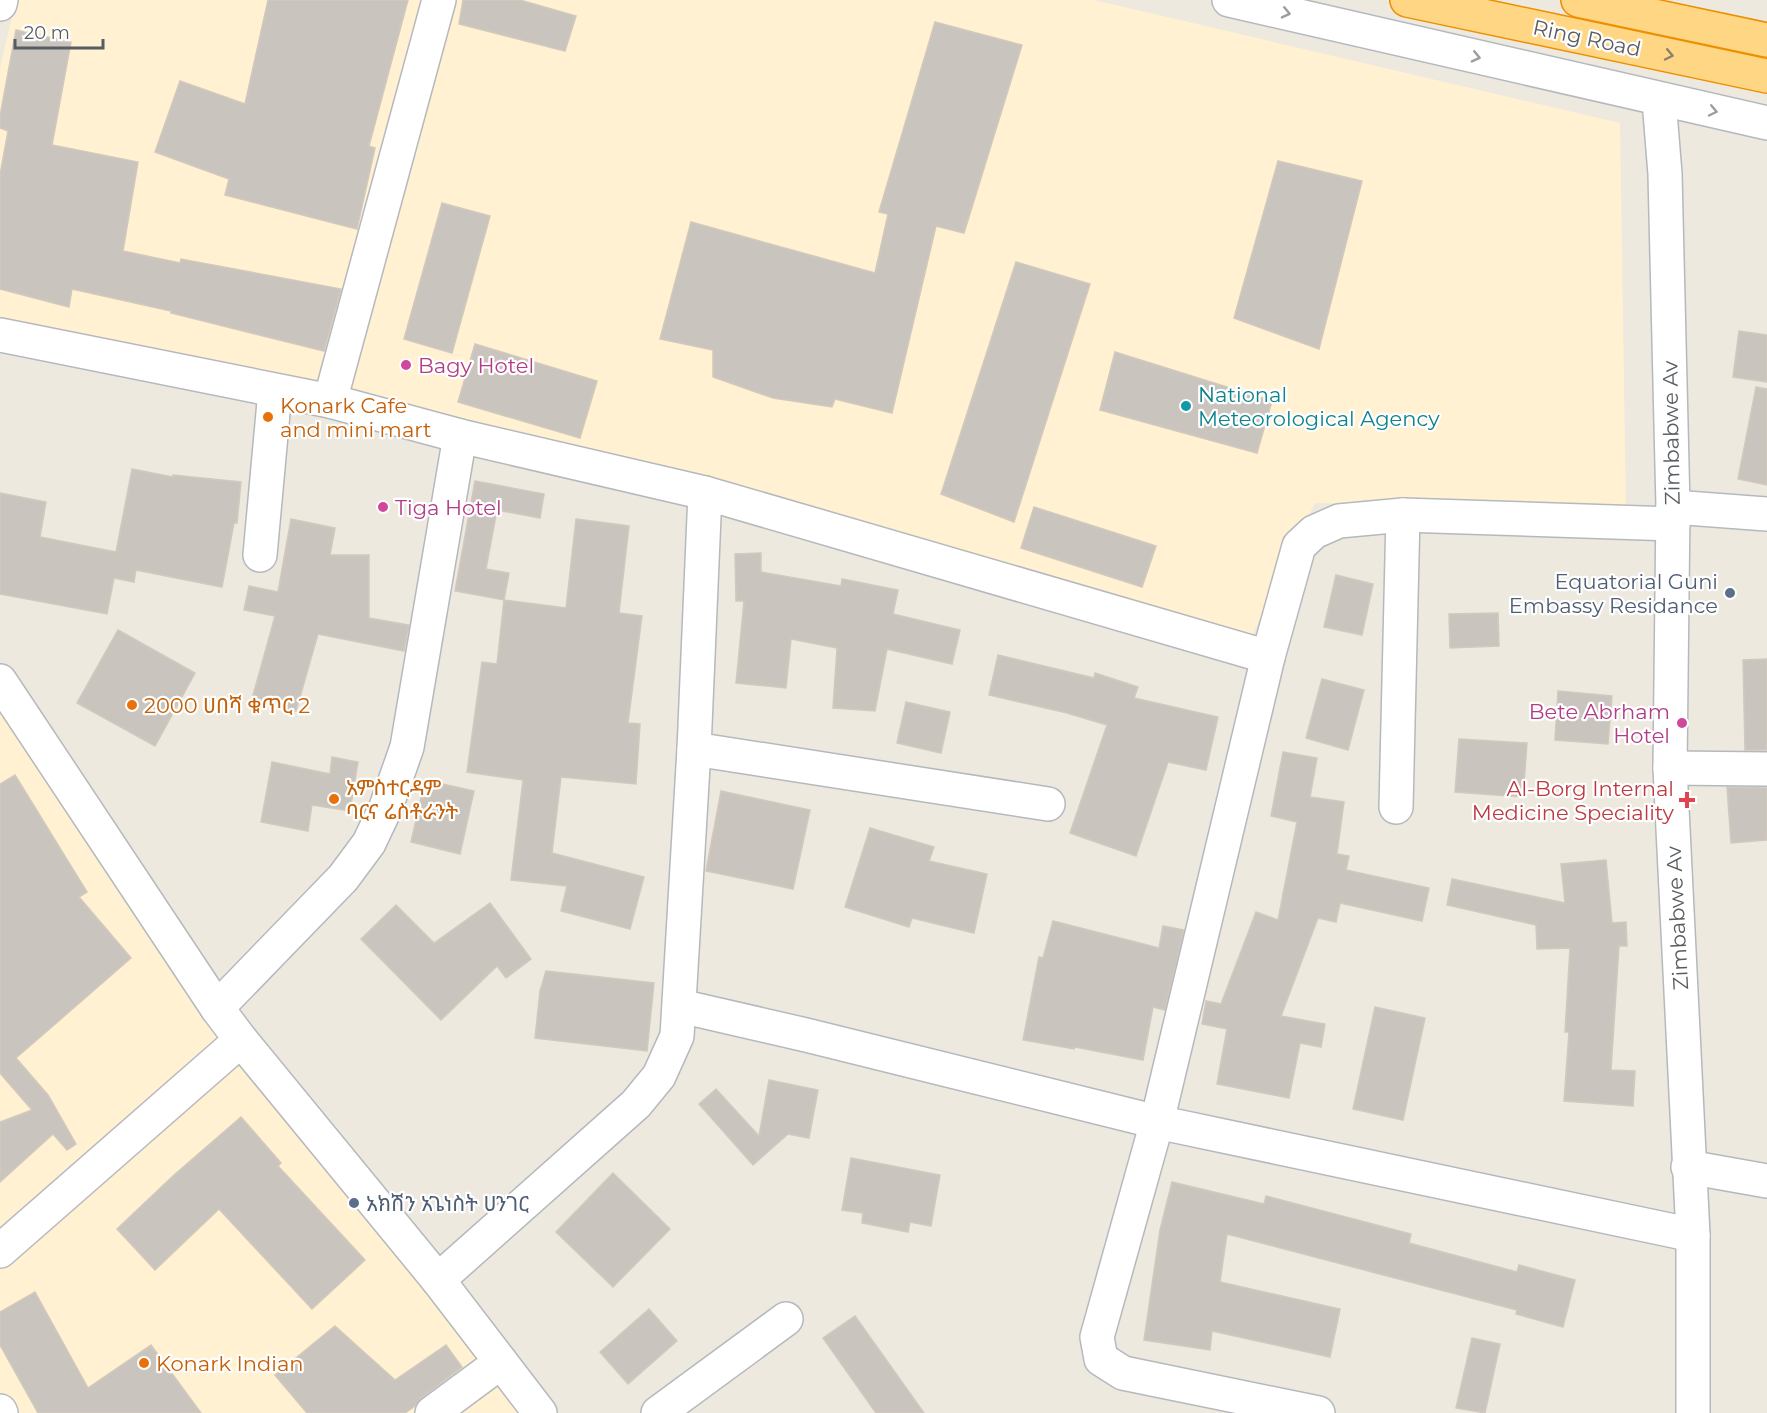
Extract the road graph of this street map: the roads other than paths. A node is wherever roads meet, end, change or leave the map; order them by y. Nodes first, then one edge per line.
1 (1, 0) edge
2 (439, 0) edge
3 (1229, 0) edge
4 (1407, 0) edge
5 (1578, 0) edge
6 (0, 4) edge
7 (1767, 40) edge
8 (1767, 76) edge
9 (1659, 100) junction
10 (1767, 123) edge
11 (0, 335) edge
12 (275, 391) junction
13 (330, 401) junction
14 (460, 436) junction
15 (705, 493) junction
16 (1767, 514) edge
17 (1403, 515) junction
18 (1673, 516) junction
19 (260, 555) dead end
20 (1268, 657) junction
21 (0, 681) edge
22 (0, 707) edge
23 (28, 723) junction
24 (694, 749) junction
25 (1670, 768) junction
26 (1767, 769) edge
27 (1048, 804) dead end
28 (1396, 807) dead end
29 (680, 1006) junction
30 (217, 1008) junction
31 (241, 1040) junction
32 (1157, 1122) junction
33 (1688, 1167) junction
34 (1767, 1181) edge
35 (1693, 1235) junction
36 (0, 1251) edge
37 (438, 1280) junction
38 (786, 1319) dead end
39 (501, 1362) junction
40 (432, 1413) edge
41 (540, 1413) edge
42 (658, 1413) edge
43 (1318, 1413) edge
44 (1693, 1413) edge

1 - 6 street
2 - 13 street
3 -> 9 street
4 -> 8 highway, Ring Road
5 - 7 highway, Ring Road
9 -> 10 street
9 - 18 street, Zimbabwe Av
11 - 12 street
12 - 13 street
12 - 19 street
13 - 14 street
14 - 15 street
14 - 30 street
15 - 20 street
15 - 24 street
16 - 18 street
17 - 18 street
17 - 20 street
17 - 28 street
18 - 25 street, Zimbabwe Av
20 - 32 street
21 - 23 street
22 - 23 street
23 - 30 street
24 - 27 street
24 - 29 street
25 - 26 street
25 - 33 street, Zimbabwe Av
29 - 32 street
29 - 37 street
30 - 31 street
31 - 36 street
31 - 37 street
32 - 35 street
32 - 43 street
33 - 34 street
33 - 35 street, Zimbabwe Av
35 - 44 street, Zimbabwe Av
37 - 39 street
38 - 42 street
39 - 40 street
39 - 41 street

